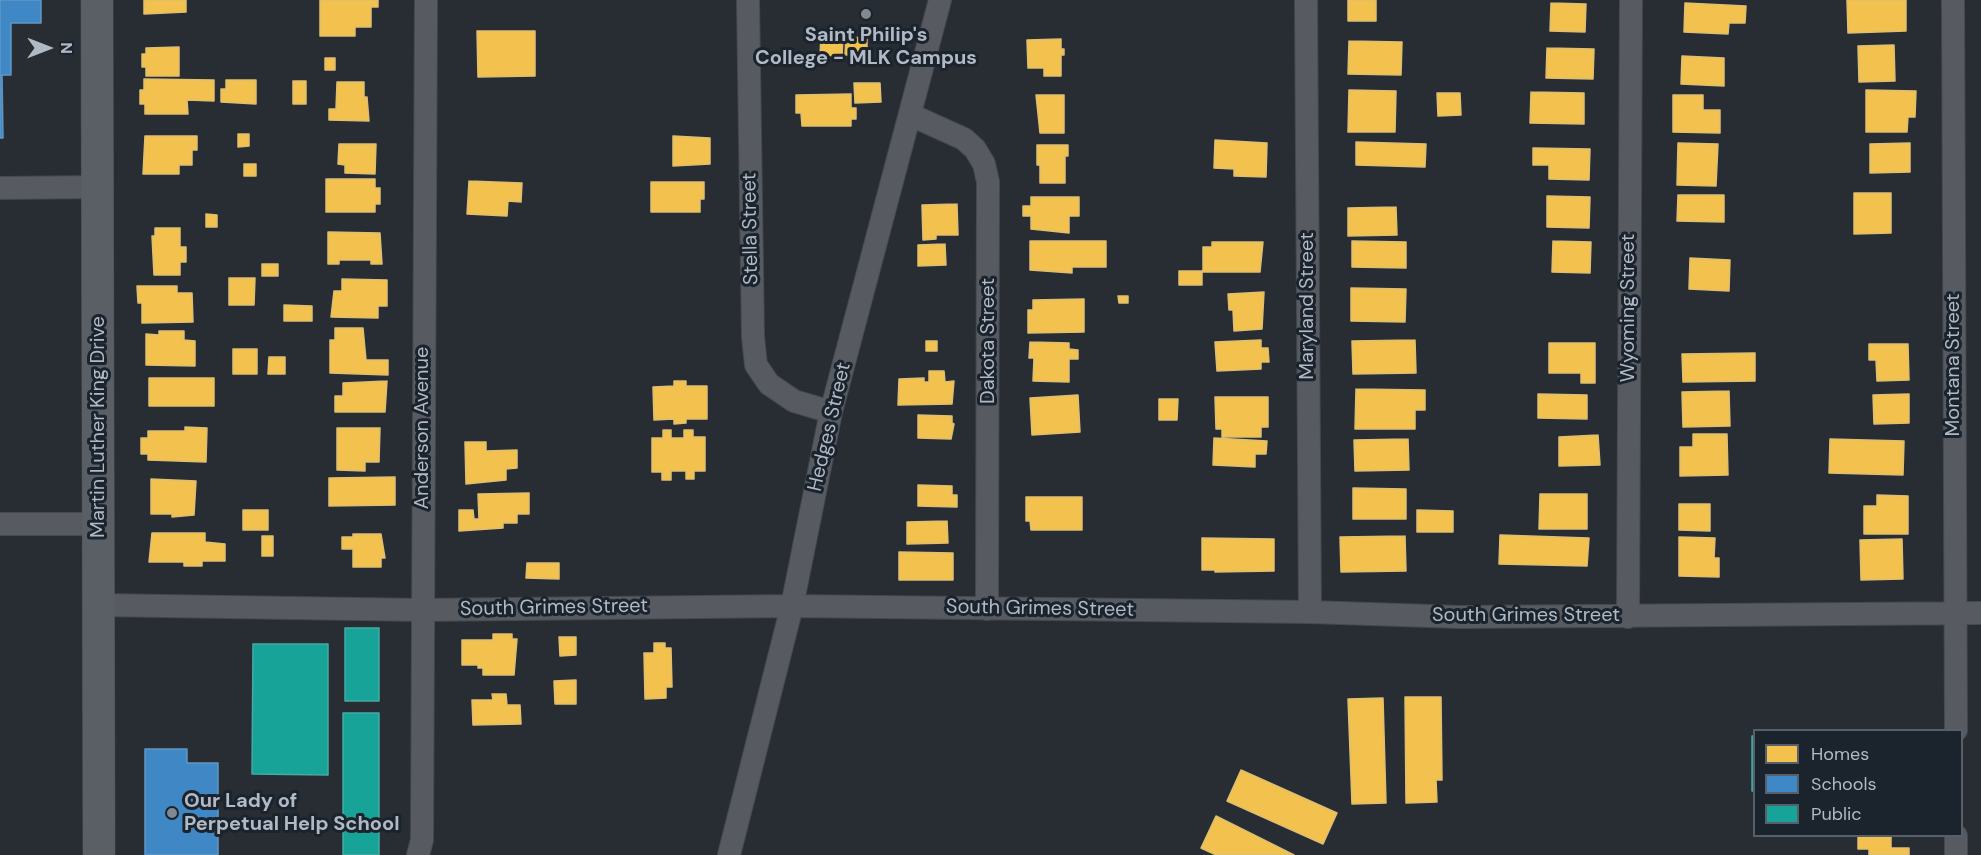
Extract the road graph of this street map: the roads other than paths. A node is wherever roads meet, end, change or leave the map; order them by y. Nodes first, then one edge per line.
1 (97, 0) edge
2 (426, 0) edge
3 (748, 0) edge
4 (940, 0) edge
5 (1305, 0) edge
6 (1631, 0) edge
7 (1953, 0) edge
8 (911, 115) junction
9 (99, 187) junction
10 (0, 188) edge
11 (831, 412) junction
12 (0, 524) edge
13 (98, 524) junction
14 (99, 605) junction
15 (792, 606) junction
16 (987, 609) junction
17 (421, 610) junction
18 (1310, 612) junction
19 (1955, 612) junction
20 (1981, 613) edge
21 (1628, 617) junction
22 (1956, 729) edge
23 (1956, 837) edge
24 (99, 855) edge
25 (418, 855) edge
26 (729, 855) edge
27 (1956, 855) edge

1 - 9 main road, Martin Luther King Drive
2 - 17 street, Anderson Avenue
3 - 11 street, Stella Street
4 - 8 street, Hedges Street
5 - 18 street, Maryland Street
6 - 21 street, Wyoming Street
7 - 19 street, Montana Street
8 - 11 street, Hedges Street
8 - 16 street, Dakota Street
9 - 10 street
9 - 13 main road, Martin Luther King Drive
11 - 15 street, Hedges Street
12 - 13 street
13 - 14 main road, Martin Luther King Drive
14 - 17 street, South Grimes Street
14 - 24 main road, Martin Luther King Drive
15 - 16 street, South Grimes Street
15 - 17 street, South Grimes Street
15 - 26 street, Hedges Street
16 - 18 street, South Grimes Street
17 - 25 street, Anderson Avenue
18 - 21 street, South Grimes Street
19 - 20 street, South Grimes Street
19 - 21 street, South Grimes Street
19 - 22 street, Montana Street
23 - 27 street

